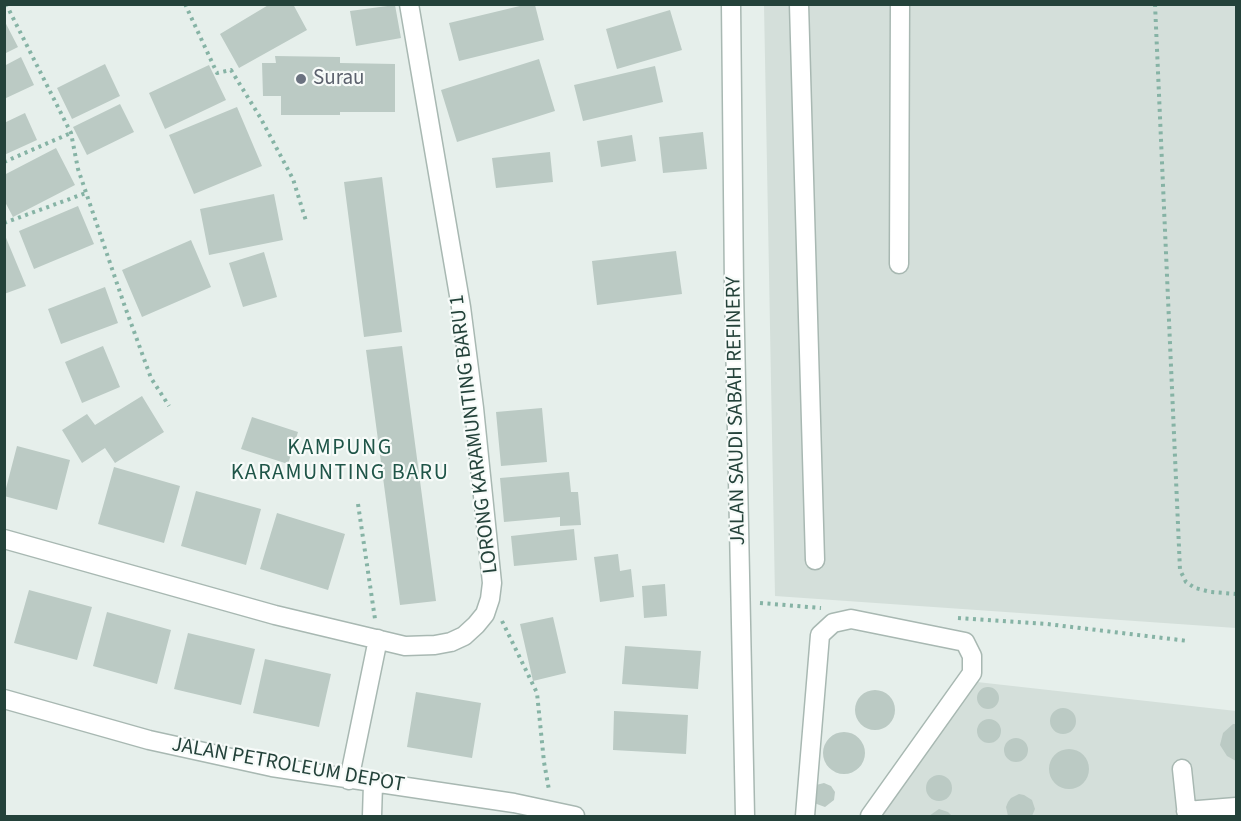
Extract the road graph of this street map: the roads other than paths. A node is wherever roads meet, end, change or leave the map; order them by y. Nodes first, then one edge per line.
1 (409, 4) edge
2 (731, 4) edge
3 (799, 4) edge
4 (900, 4) edge
5 (899, 264) dead end
6 (4, 539) edge
7 (815, 560) dead end
8 (378, 639) junction
9 (4, 699) edge
10 (1182, 769) dead end
11 (349, 780) junction
12 (373, 784) junction
13 (1236, 807) edge
14 (1186, 814) edge
15 (372, 816) edge
16 (575, 816) edge
17 (745, 816) edge
18 (805, 816) edge
19 (870, 816) edge

1 - 8 street, LORONG KARAMUNTING BARU 1
2 - 17 street, JALAN SAUDI SABAH REFINERY
3 - 7 street
4 - 5 street
6 - 8 street, LORONG KARAMUNTING BARU 1
8 - 11 street
9 - 11 street, JALAN PETROLEUM DEPOT
10 - 14 street
11 - 12 street, JALAN PETROLEUM DEPOT
12 - 15 street
12 - 16 street, JALAN PETROLEUM DEPOT
13 - 14 street
18 - 19 street

